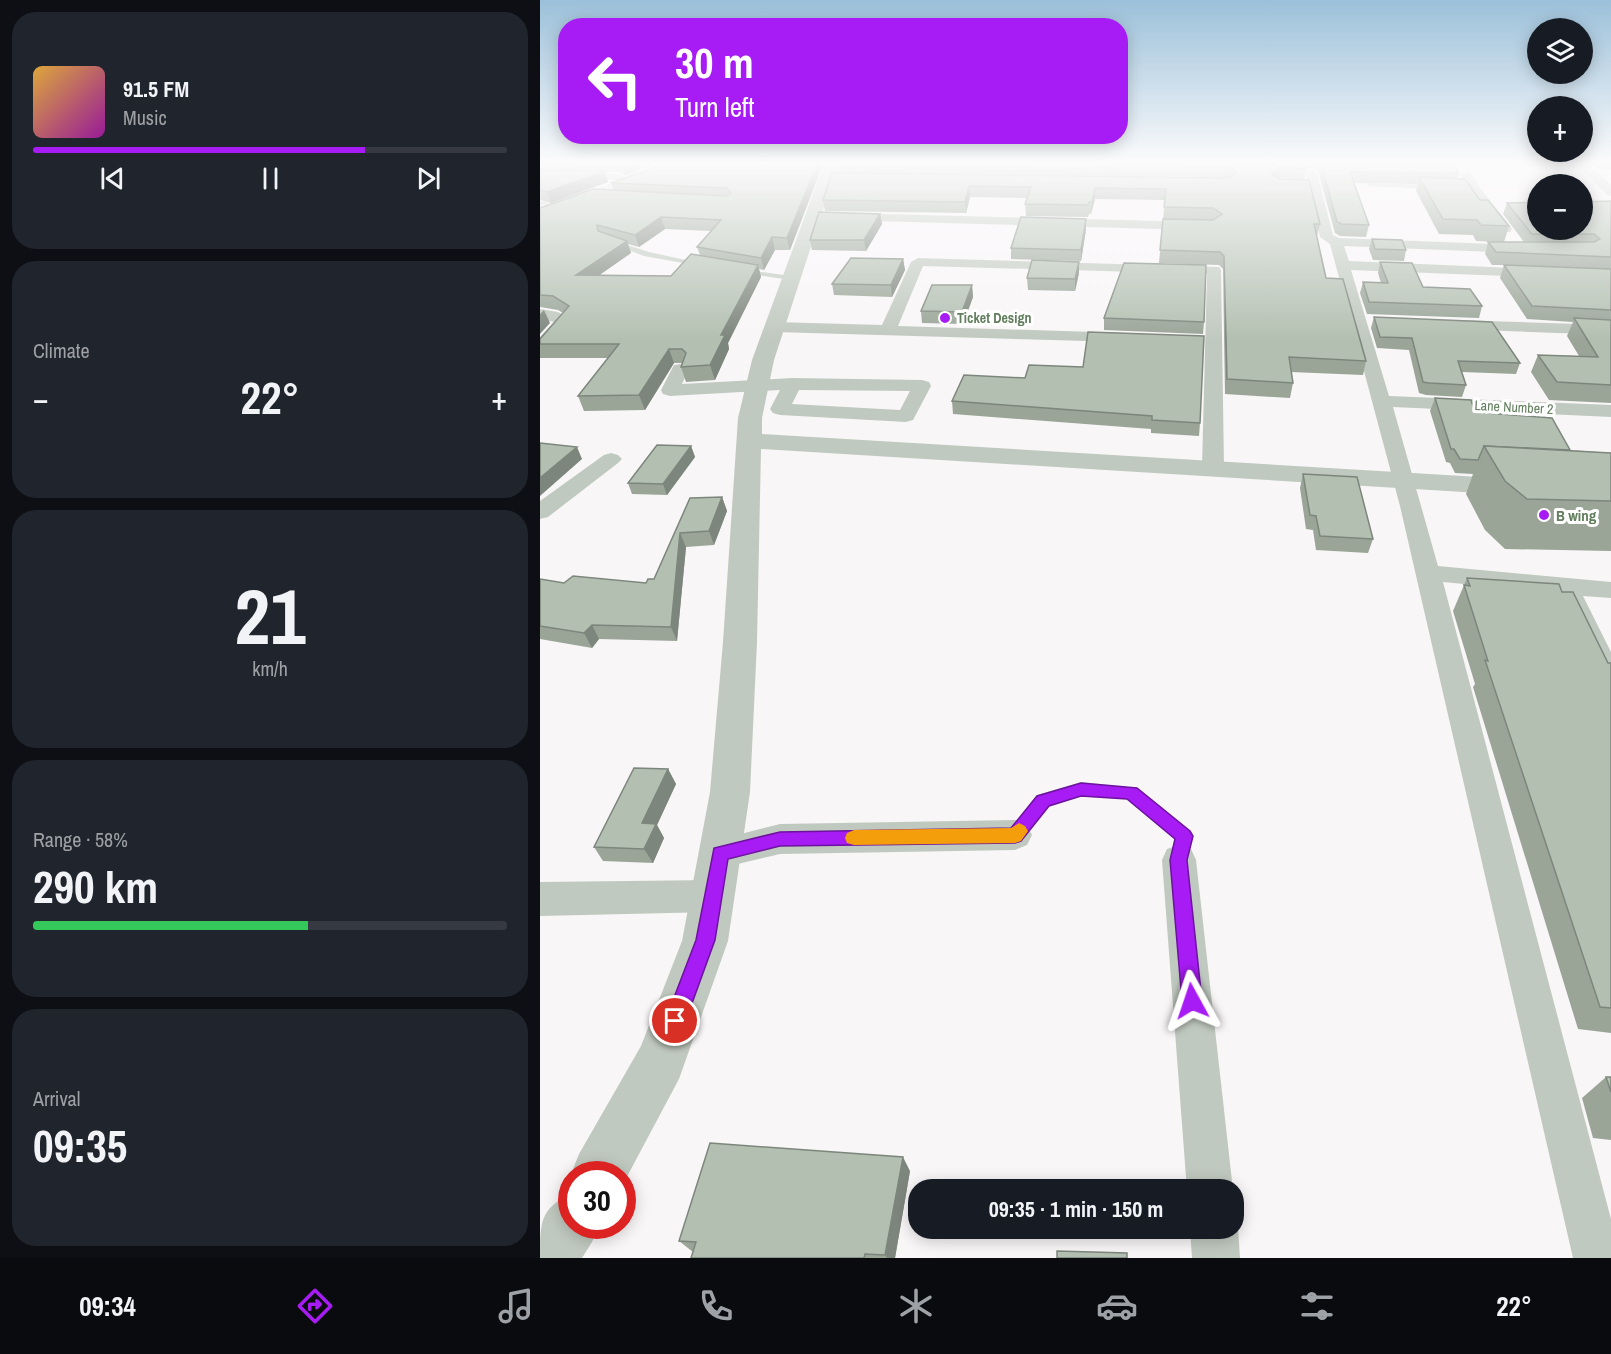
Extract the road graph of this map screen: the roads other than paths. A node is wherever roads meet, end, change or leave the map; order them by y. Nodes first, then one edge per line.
1 (811, 223) edge
2 (1066, 223) edge
3 (1322, 223) edge
4 (1499, 223) edge
5 (1212, 226) edge
6 (605, 240) edge
7 (1336, 242) junction
8 (1342, 265) junction
9 (711, 266) edge
10 (734, 269) edge
11 (1611, 276) edge
12 (791, 278) junction
13 (540, 314) edge
14 (1358, 321) junction
15 (1381, 322) edge
16 (1439, 324) edge
17 (775, 327) junction
18 (888, 330) junction
19 (1611, 330) edge
20 (1135, 338) edge
21 (540, 347) edge
22 (680, 369) edge
23 (792, 384) junction
24 (757, 386) junction
25 (1381, 401) junction
26 (1611, 411) edge
27 (750, 441) junction
28 (611, 459) dead end
29 (1213, 468) junction
30 (1405, 480) junction
31 (1542, 488) edge
32 (540, 512) edge
33 (1428, 573) junction
34 (1565, 586) junction
35 (1611, 590) edge
36 (1611, 680) edge
37 (1015, 836) joint
38 (721, 853) junction
39 (1179, 860) joint
40 (713, 896) junction
41 (540, 899) edge
42 (606, 1161) edge
43 (1209, 1179) edge
44 (561, 1239) edge
45 (1215, 1239) edge
46 (548, 1258) edge
47 (1216, 1258) edge
48 (1597, 1258) edge

1 - 12 street
2 - 5 street
3 - 7 street
4 - 7 street
6 - 9 lane
7 - 8 street
8 - 11 street
8 - 14 street
10 - 12 lane
12 - 17 street
13 - 21 street
14 - 15 street
14 - 25 street
16 - 19 street
17 - 18 street
17 - 24 street
18 - 20 street
18 - 29 street
22 - 24 street
23 - 23 street
23 - 24 street
24 - 27 street
25 - 26 street, Lane Number 2
25 - 30 street
27 - 29 street
27 - 38 street
28 - 32 street
29 - 30 street
30 - 31 street
30 - 33 street
33 - 34 street
33 - 48 street
34 - 35 street
34 - 36 street
37 - 38 street
37 - 39 lane
38 - 40 street
39 - 43 street
40 - 41 street
40 - 42 street
44 - 46 street
45 - 47 street

